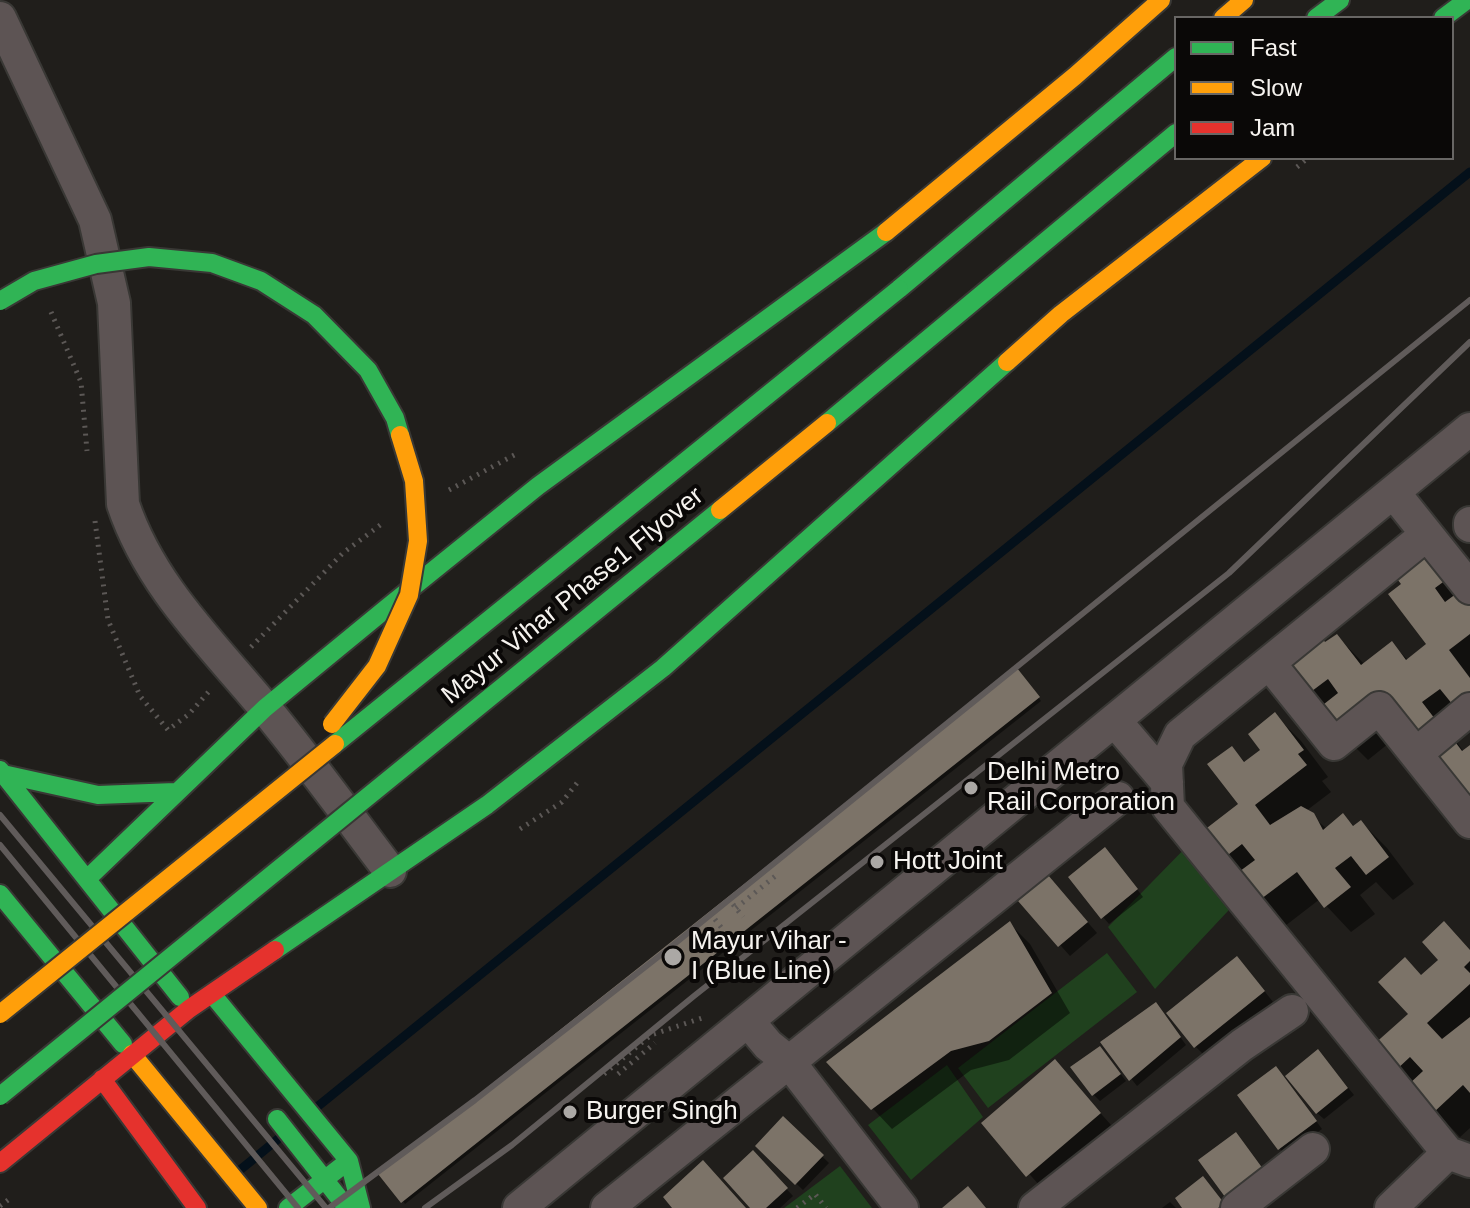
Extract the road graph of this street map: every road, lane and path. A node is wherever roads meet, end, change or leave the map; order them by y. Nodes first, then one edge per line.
1 (1161, 0) edge
2 (1244, 0) edge
3 (1340, 0) edge
4 (1468, 1) edge
5 (1225, 16) edge
6 (1319, 16) edge
7 (1446, 16) edge
8 (0, 18) edge
9 (1174, 59) edge
10 (1174, 135) edge
11 (1259, 160) edge
12 (0, 301) edge
13 (1470, 429) edge
14 (530, 446) dead end
15 (1394, 493) junction
16 (438, 495) dead end
17 (385, 521) dead end
18 (1426, 535) junction
19 (1470, 588) edge
20 (1269, 663) junction
21 (230, 668) junction
22 (265, 708) junction
23 (1470, 709) edge
24 (1115, 721) junction
25 (168, 730) dead end
26 (1416, 754) junction
27 (1, 772) edge
28 (1167, 782) junction
29 (175, 792) junction
30 (1118, 798) dead end
31 (264, 800) junction
32 (1470, 822) edge
33 (390, 871) junction
34 (779, 873) dead end
35 (87, 879) junction
36 (0, 894) edge
37 (728, 898) dead end
38 (736, 908) junction
39 (710, 913) dead end
40 (743, 917) dead end
41 (724, 931) dead end
42 (212, 994) junction
43 (1292, 1011) dead end
44 (0, 1014) edge
45 (194, 1016) junction
46 (706, 1017) dead end
47 (748, 1021) junction
48 (655, 1043) dead end
49 (132, 1054) junction
50 (789, 1062) junction
51 (604, 1074) dead end
52 (618, 1074) dead end
53 (102, 1079) junction
54 (0, 1096) edge
55 (262, 1101) dead end
56 (1313, 1149) dead end
57 (1459, 1157) edge
58 (349, 1161) junction
59 (0, 1163) edge
60 (325, 1180) junction
61 (197, 1208) edge
62 (258, 1208) edge
63 (288, 1208) edge
64 (347, 1208) edge
65 (361, 1208) edge
66 (519, 1208) edge
67 (607, 1208) edge
68 (797, 1208) edge
69 (826, 1208) edge
70 (902, 1208) edge
71 (1035, 1208) edge
72 (1237, 1208) edge
73 (1391, 1208) edge

1 - 22 main road
2 - 5 main road
3 - 6 main road
4 - 7 main road
8 - 21 street
9 - 31 main road, Mayur Vihar Phase1 Flyover, bridge
10 - 54 main road, Mayur Vihar Phase1 Flyover, bridge
11 - 33 main road
12 - 31 main road, bridge
13 - 15 street
14 - 16 path
15 - 18 street
15 - 24 street
17 - 21 path
18 - 19 street
18 - 20 street
20 - 26 street
20 - 28 street
21 - 22 street
21 - 25 path
22 - 29 main road
22 - 33 street
23 - 26 street
24 - 28 street
24 - 47 street
26 - 32 street
27 - 29 main road
27 - 35 main road
28 - 57 street
29 - 35 main road
30 - 50 street
31 - 44 main road, Mayur Vihar Phase1 Flyover, bridge
33 - 42 main road
34 - 38 path
35 - 45 main road
36 - 49 main road
37 - 38 path
38 - 40 path
39 - 41 path
42 - 45 main road
42 - 58 main road
43 - 71 street
45 - 49 main road
46 - 51 path
47 - 50 street
47 - 66 street
48 - 52 path
49 - 53 main road
49 - 62 main road
50 - 67 street
50 - 70 street
53 - 59 main road
53 - 61 main road
55 - 60 main road
56 - 72 street
57 - 73 street
58 - 60 main road
58 - 65 main road
60 - 63 main road
60 - 64 main road
68 - 69 path

